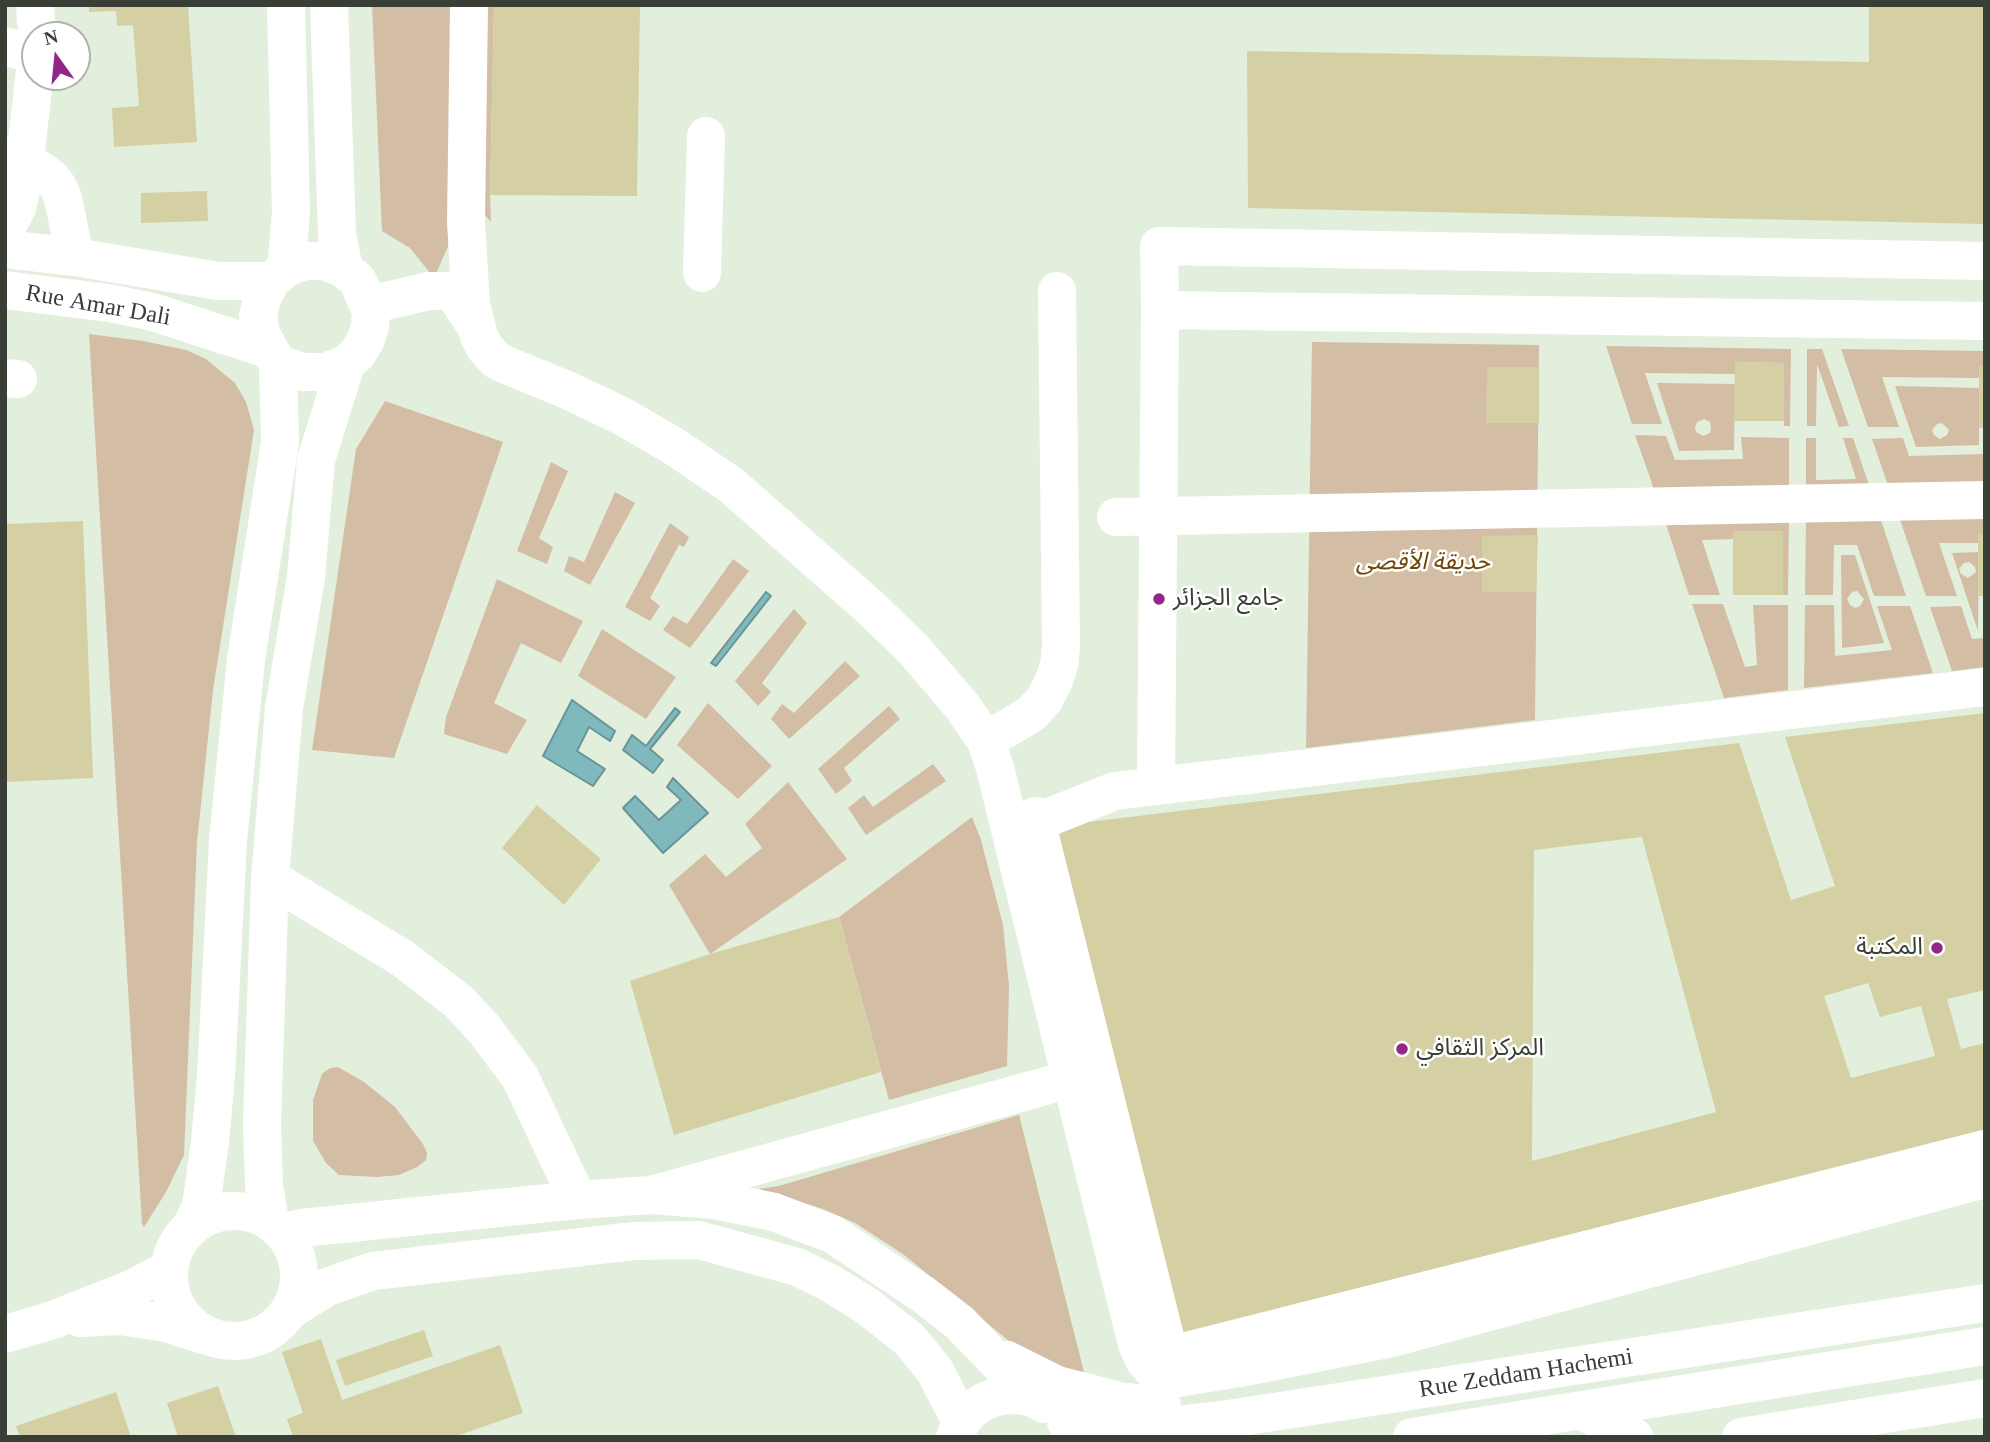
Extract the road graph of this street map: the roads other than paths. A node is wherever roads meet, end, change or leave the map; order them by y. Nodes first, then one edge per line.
1 (286, 5) edge
2 (329, 5) edge
3 (469, 5) edge
4 (31, 91) edge
5 (706, 136) dead end
6 (16, 158) edge
7 (5, 230) edge
8 (5, 249) edge
9 (75, 257) junction
10 (1985, 261) edge
11 (344, 269) junction
12 (702, 273) dead end
13 (279, 274) junction
14 (5, 290) edge
15 (1057, 290) dead end
16 (369, 305) junction
17 (1160, 310) junction
18 (1985, 321) edge
19 (476, 327) junction
20 (274, 357) junction
21 (346, 364) junction
22 (1985, 500) edge
23 (1158, 516) junction
24 (1116, 517) dead end
25 (1985, 687) edge
26 (986, 741) junction
27 (1156, 786) junction
28 (270, 878) junction
29 (1071, 1079) junction
30 (1985, 1149) edge
31 (1985, 1179) edge
32 (651, 1195) junction
33 (578, 1200) junction
34 (192, 1225) junction
35 (276, 1227) junction
36 (169, 1269) junction
37 (1985, 1303) edge
38 (290, 1310) junction
39 (53, 1320) junction
40 (5, 1334) edge
41 (213, 1338) junction
42 (1985, 1346) edge
43 (988, 1350) junction
44 (1031, 1397) junction
45 (1985, 1398) edge
46 (1292, 1409) junction
47 (1582, 1411) junction
48 (1069, 1429) edge
49 (958, 1430) edge
50 (1412, 1437) edge
51 (1634, 1437) edge
52 (1741, 1437) edge

1 - 13 street
2 - 11 street
3 - 19 street
4 - 6 street
5 - 12 street
6 - 7 street
6 - 9 street
8 - 9 street, Rue Amar Dali
9 - 13 street, Rue Amar Dali
10 - 17 street
11 - 13 street
11 - 16 street
13 - 20 street
14 - 20 street, Rue Amar Dali
15 - 26 street
16 - 19 street
16 - 21 street
17 - 18 street
17 - 23 street
19 - 26 street
20 - 21 street
20 - 34 street
21 - 28 street
22 - 23 street
23 - 24 street
23 - 27 street
25 - 27 street
26 - 29 street
27 - 30 street
28 - 33 street
28 - 35 street
29 - 31 street
29 - 32 street
32 - 33 street
32 - 43 street
33 - 35 street
34 - 35 street
34 - 36 street
35 - 38 street
36 - 39 street
36 - 41 street
37 - 46 street, Rue Zeddam Hachemi
38 - 41 street
38 - 49 street
39 - 40 street
39 - 41 street
42 - 47 street, Rue Zeddam Hachemi
43 - 44 street
43 - 46 street
44 - 48 street
44 - 49 street
45 - 52 street
46 - 48 street, Rue Zeddam Hachemi
47 - 50 street, Rue Zeddam Hachemi
47 - 51 street

